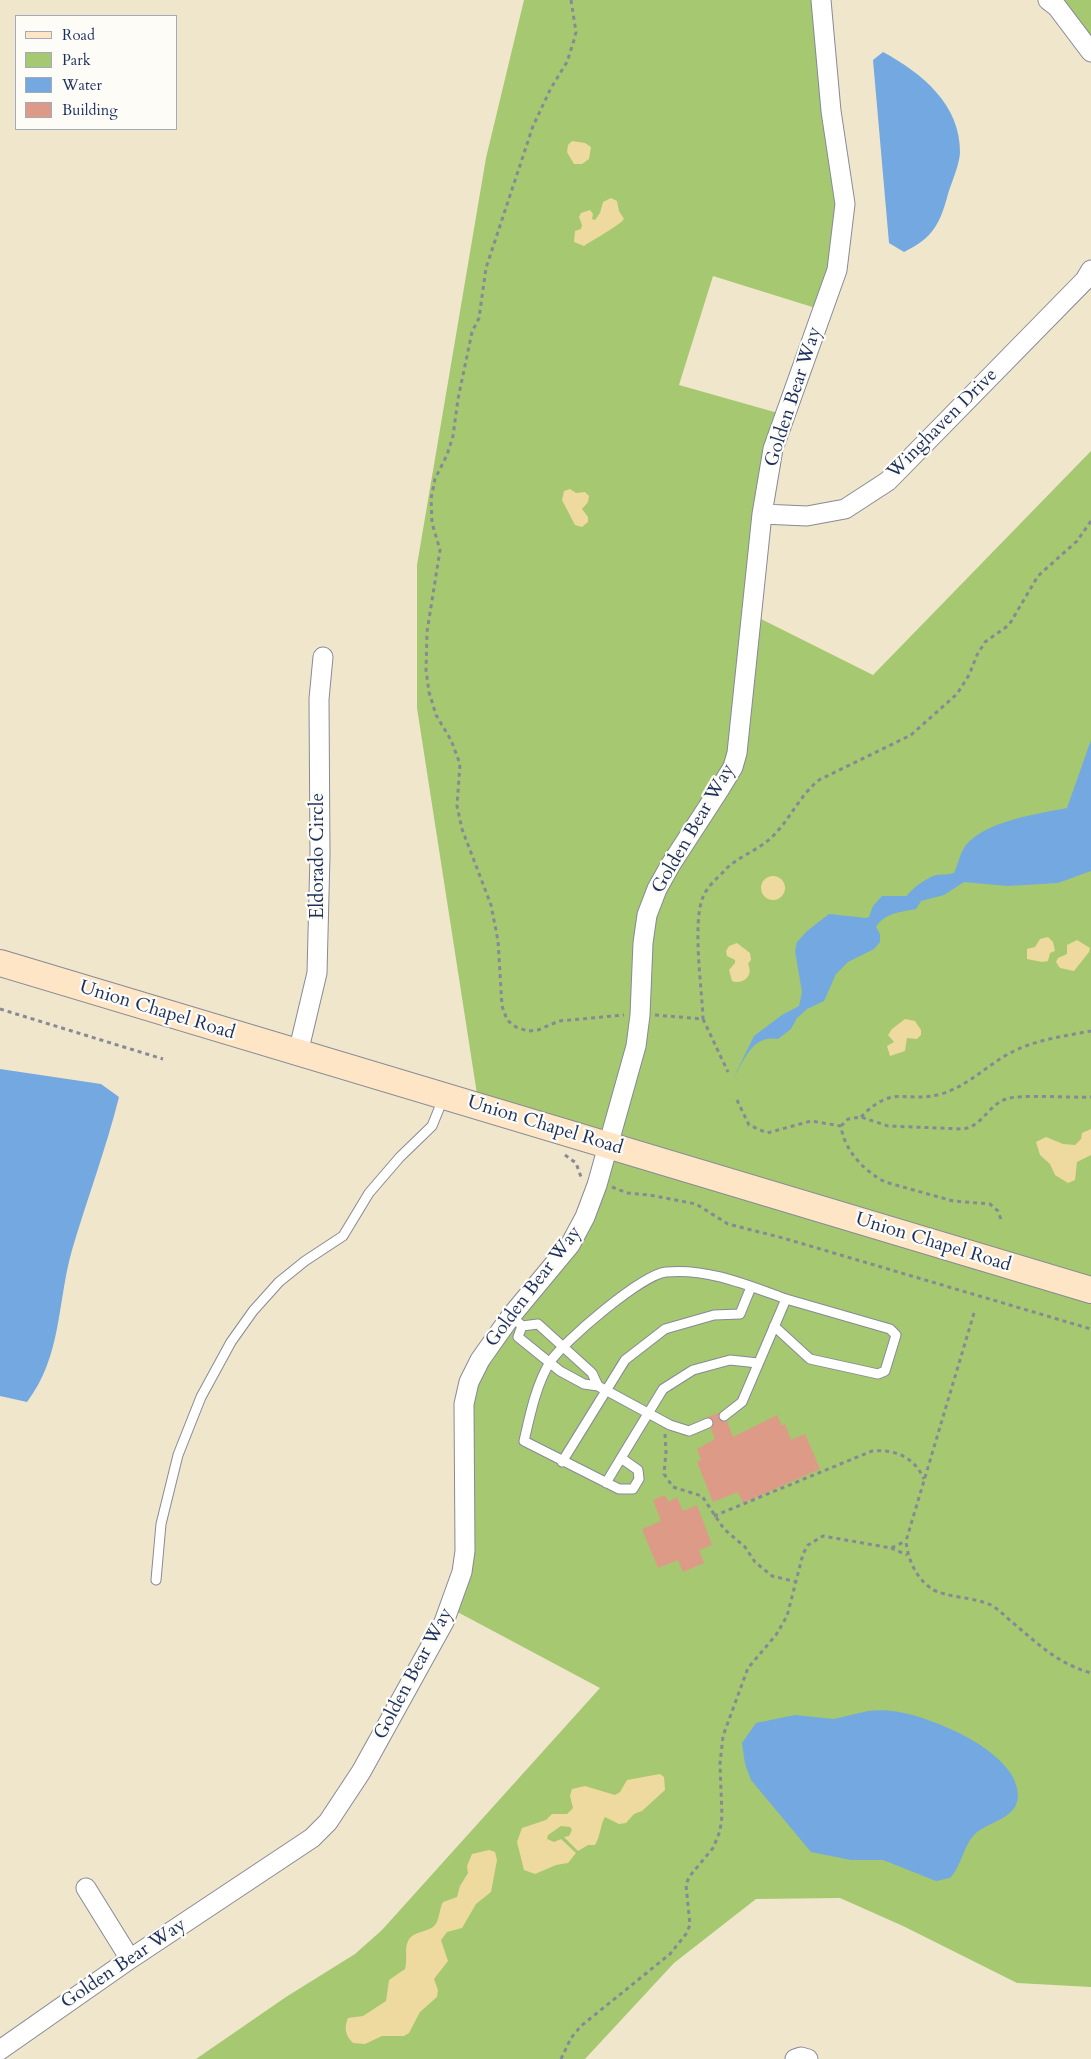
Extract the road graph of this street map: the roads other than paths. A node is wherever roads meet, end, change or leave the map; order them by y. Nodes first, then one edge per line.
1 (821, 0) edge
2 (1048, 0) edge
3 (1091, 52) edge
4 (1091, 270) edge
5 (762, 514) junction
6 (323, 657) dead end
7 (0, 963) edge
8 (298, 1053) junction
9 (444, 1096) junction
10 (609, 1145) junction
11 (751, 1287) junction
12 (1091, 1290) edge
13 (786, 1300) junction
14 (516, 1321) junction
15 (774, 1326) junction
16 (562, 1347) junction
17 (758, 1363) junction
18 (549, 1364) junction
19 (602, 1388) junction
20 (646, 1414) junction
21 (724, 1416) dead end
22 (708, 1423) dead end
23 (621, 1458) junction
24 (562, 1462) junction
25 (606, 1483) junction
26 (156, 1580) dead end
27 (86, 1888) dead end
28 (130, 1959) junction
29 (0, 2050) edge
30 (796, 2059) edge
31 (808, 2059) edge

1 - 5 street, Golden Bear Way
2 - 3 street
4 - 5 street, Winghaven Drive
5 - 10 street, Golden Bear Way
6 - 8 street, Eldorado Circle
7 - 8 main road, Union Chapel Road
8 - 9 main road, Union Chapel Road
9 - 10 main road, Union Chapel Road
9 - 26 lane
10 - 12 main road, Union Chapel Road
10 - 14 street, Golden Bear Way
11 - 13 lane
11 - 16 lane
11 - 19 lane
13 - 15 lane
13 - 15 lane
14 - 16 lane
14 - 18 lane
14 - 28 street, Golden Bear Way
15 - 17 lane
16 - 18 lane
16 - 19 lane
17 - 20 lane
17 - 21 lane
18 - 19 lane
18 - 24 lane
19 - 20 lane
19 - 24 lane
20 - 22 lane
20 - 23 lane
23 - 25 lane
23 - 25 lane
24 - 25 lane
27 - 28 street
28 - 29 street, Golden Bear Way
30 - 31 street

